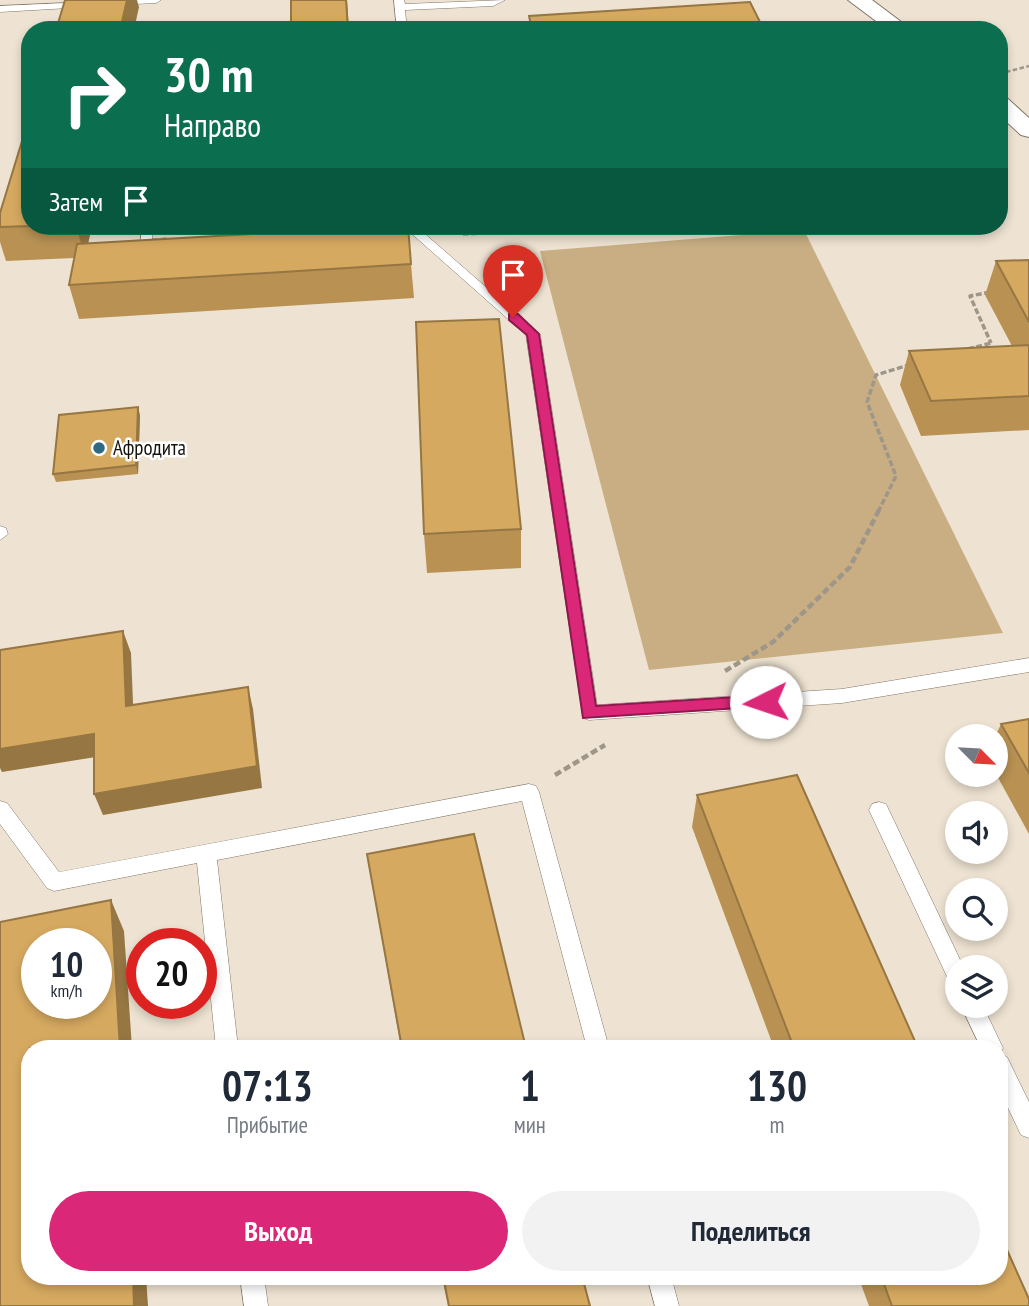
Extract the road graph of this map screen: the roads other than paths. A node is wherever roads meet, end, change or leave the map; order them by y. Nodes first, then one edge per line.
1 (156, 0) edge
2 (500, 0) edge
3 (858, 0) edge
4 (400, 4) edge
5 (0, 9) edge
6 (889, 21) edge
7 (1008, 111) edge
8 (1029, 130) edge
9 (146, 235) edge
10 (419, 235) edge
11 (186, 241) edge
12 (1029, 665) edge
13 (0, 809) edge
14 (879, 810) dead end
15 (206, 852) junction
16 (947, 955) edge
17 (978, 1018) edge
18 (226, 1040) edge
19 (596, 1040) edge
20 (988, 1040) edge
21 (1008, 1083) edge
22 (1029, 1127) edge
23 (253, 1285) edge
24 (661, 1285) edge
25 (256, 1306) edge
26 (667, 1306) edge

1 - 5 lane
2 - 4 lane
3 - 6 street
7 - 8 street
9 - 11 lane
10 - 12 lane
13 - 15 lane
14 - 16 lane
15 - 18 lane
15 - 19 lane
17 - 20 lane
21 - 22 lane
23 - 25 lane
24 - 26 lane

